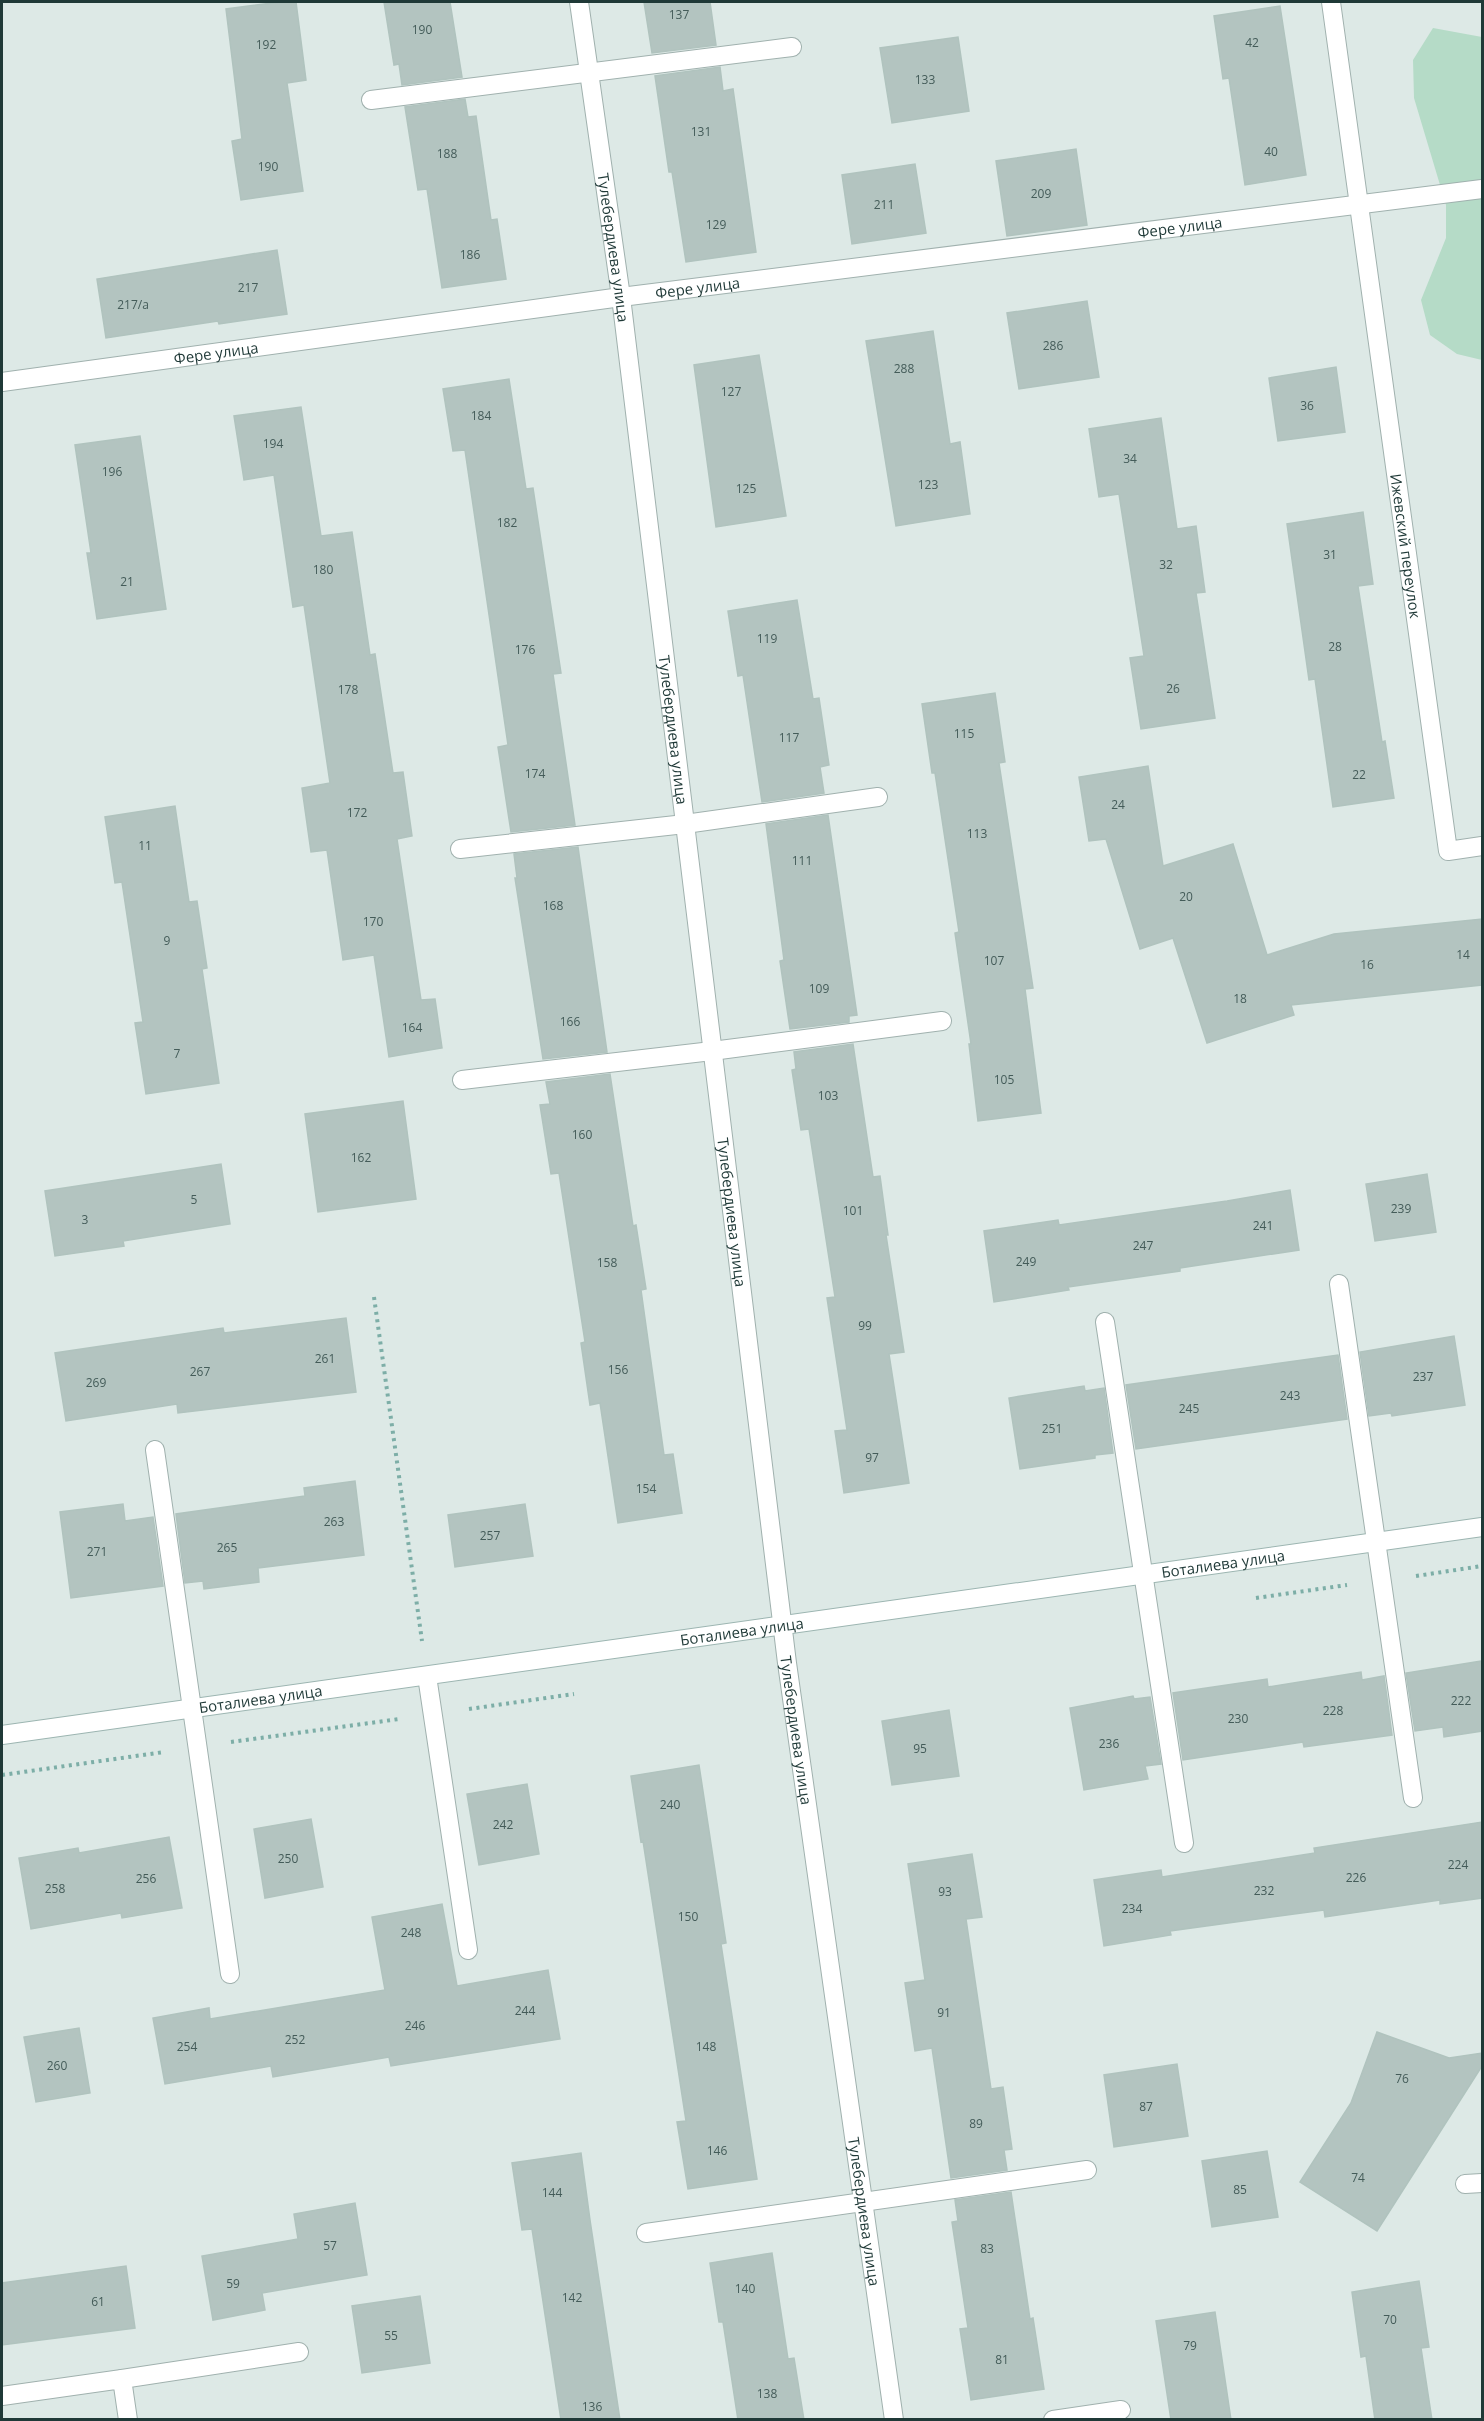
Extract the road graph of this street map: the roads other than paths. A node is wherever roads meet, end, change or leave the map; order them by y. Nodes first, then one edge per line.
1 (579, 2) edge
2 (1331, 2) edge
3 (792, 47) dead end
4 (589, 71) junction
5 (371, 100) dead end
6 (1482, 189) edge
7 (1359, 204) junction
8 (621, 297) junction
9 (2, 382) edge
10 (878, 797) dead end
11 (685, 824) junction
12 (1482, 846) edge
13 (460, 849) dead end
14 (942, 1021) dead end
15 (712, 1051) junction
16 (462, 1080) dead end
17 (1339, 1284) dead end
18 (1105, 1322) dead end
19 (155, 1450) dead end
20 (1482, 1527) edge
21 (1376, 1542) junction
22 (1143, 1575) junction
23 (782, 1626) junction
24 (427, 1676) junction
25 (192, 1709) junction
26 (2, 1736) edge
27 (1413, 1798) dead end
28 (1184, 1843) dead end
29 (468, 1950) dead end
30 (230, 1974) dead end
31 (1087, 2170) dead end
32 (864, 2202) junction
33 (646, 2233) dead end
34 (299, 2352) dead end
35 (122, 2379) junction
36 (2, 2396) edge
37 (1121, 2410) dead end
38 (128, 2420) edge
39 (894, 2420) edge
40 (1053, 2420) edge

1 - 4 street, Тулебердиева улица
2 - 7 street, Ижевский переулок
3 - 4 street
4 - 5 street
4 - 8 street, Тулебердиева улица
6 - 7 street
7 - 8 street, Фере улица
7 - 12 street, Ижевский переулок
8 - 9 street, Фере улица
8 - 11 street, Тулебердиева улица
10 - 11 street
11 - 13 street
11 - 15 street, Тулебердиева улица
14 - 15 street
15 - 16 street
15 - 23 street, Тулебердиева улица
17 - 21 street
18 - 22 street
19 - 25 street
20 - 21 street, Боталиева улица
21 - 22 street, Боталиева улица
21 - 27 street
22 - 23 street, Боталиева улица
22 - 28 street
23 - 24 street, Боталиева улица
23 - 32 street, Тулебердиева улица
24 - 25 street, Боталиева улица
24 - 29 street
25 - 26 street, Боталиева улица
25 - 30 street
31 - 32 street
32 - 33 street
32 - 39 street, Тулебердиева улица
34 - 35 street
35 - 36 street
35 - 38 street
37 - 40 street

